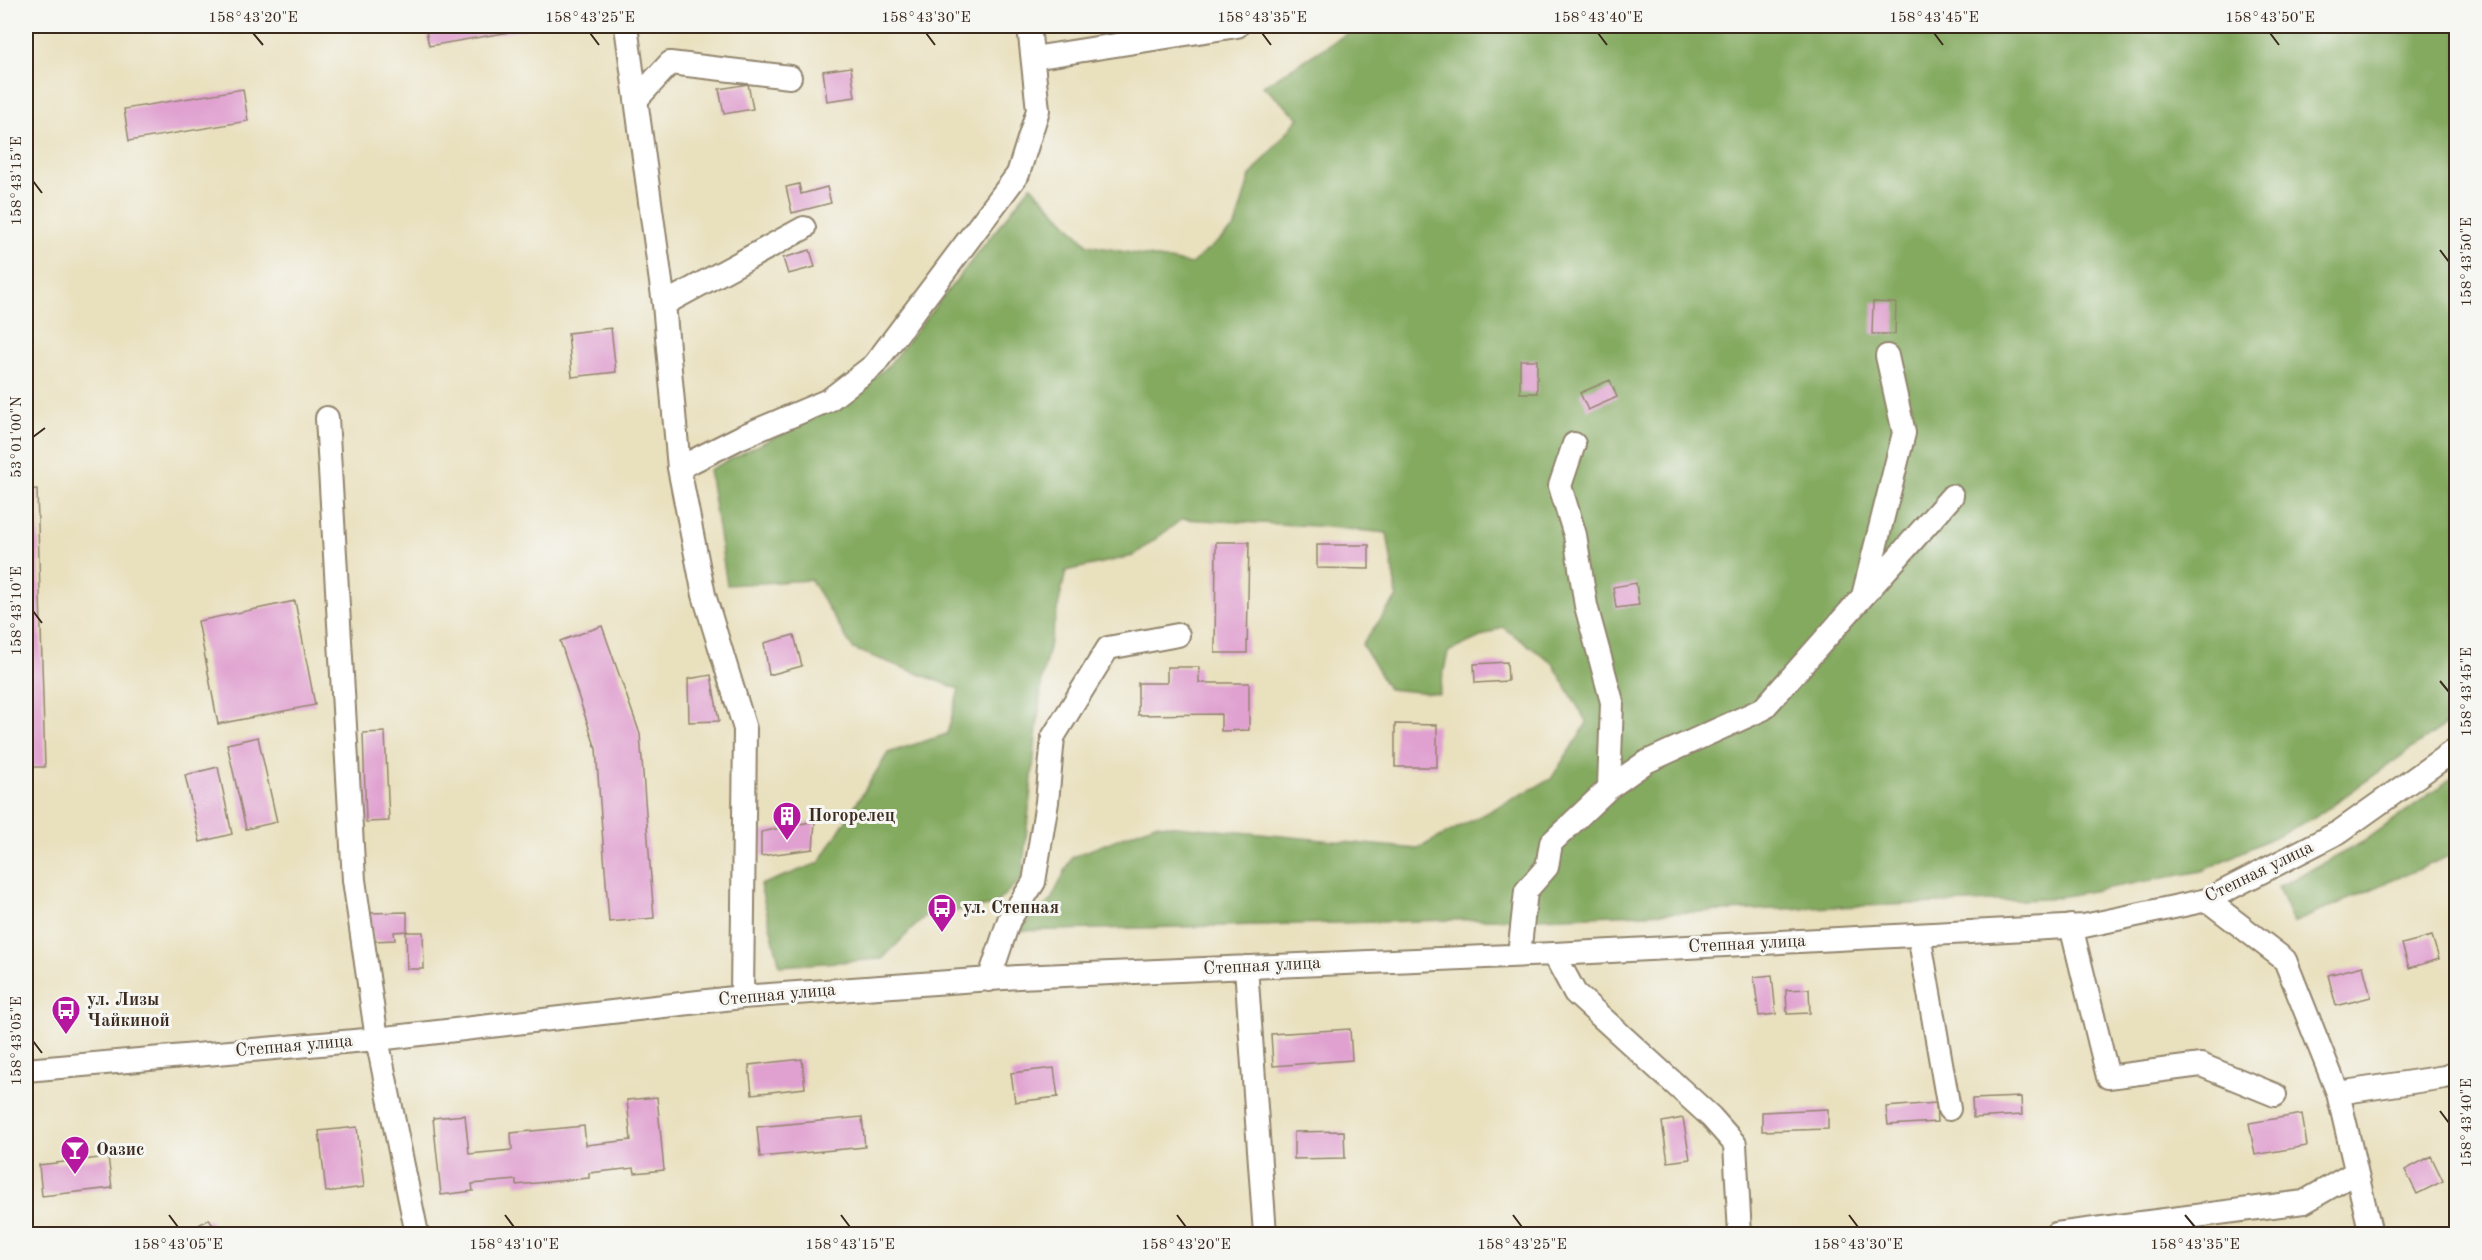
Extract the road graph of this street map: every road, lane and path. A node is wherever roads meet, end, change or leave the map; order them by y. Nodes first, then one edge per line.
1 (626, 26) edge
2 (1029, 26) edge
3 (1237, 26) edge
4 (1032, 58) junction
5 (790, 77) dead end
6 (636, 100) junction
7 (804, 228) dead end
8 (664, 304) junction
9 (1887, 356) dead end
10 (327, 418) dead end
11 (1574, 444) dead end
12 (679, 468) junction
13 (1952, 496) dead end
14 (1863, 596) junction
15 (1178, 635) dead end
16 (2457, 748) edge
17 (1609, 788) junction
18 (2207, 900) junction
19 (2071, 926) junction
20 (1919, 935) junction
21 (1554, 954) junction
22 (1519, 955) junction
23 (1246, 967) junction
24 (989, 980) junction
25 (742, 997) junction
26 (377, 1039) junction
27 (26, 1070) edge
28 (2457, 1073) edge
29 (2338, 1093) junction
30 (2275, 1095) dead end
31 (1949, 1109) dead end
32 (2356, 1172) junction
33 (417, 1234) edge
34 (1265, 1234) edge
35 (1740, 1234) edge
36 (2056, 1234) edge
37 (2371, 1234) edge

1 - 6 street
2 - 4 street
3 - 4 street
4 - 12 street
5 - 6 street
6 - 8 street
7 - 8 street
8 - 12 street
9 - 14 street
10 - 26 street
11 - 17 street
12 - 25 street
13 - 14 street
14 - 17 street
15 - 24 street
16 - 18 street, Степная улица
17 - 22 street
18 - 19 street, Степная улица
18 - 29 street
19 - 20 street, Степная улица
19 - 30 street
20 - 21 street, Степная улица
20 - 31 street
21 - 22 street, Степная улица
21 - 35 street
22 - 23 street, Степная улица
23 - 24 street, Степная улица
23 - 34 street
24 - 25 street, Степная улица
25 - 26 street, Степная улица
26 - 27 street, Степная улица
26 - 33 street
28 - 29 street
29 - 32 street
32 - 36 street
32 - 37 street

